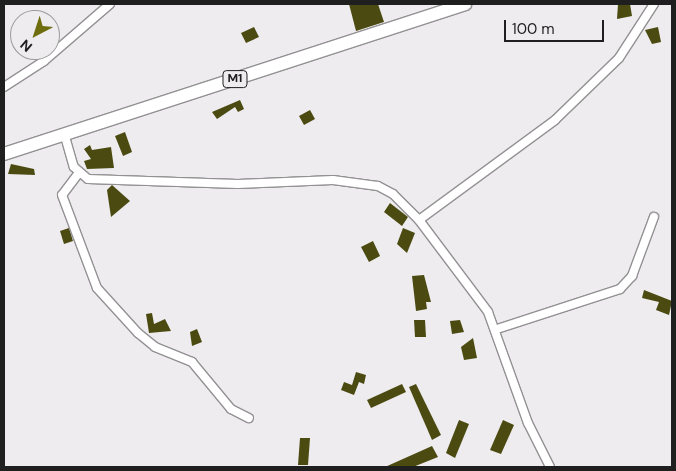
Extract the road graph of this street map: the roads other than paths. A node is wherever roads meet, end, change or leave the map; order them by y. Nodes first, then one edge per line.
1 (110, 4) edge
2 (466, 4) edge
3 (654, 4) edge
4 (4, 87) edge
5 (64, 133) junction
6 (4, 154) edge
7 (78, 174) junction
8 (654, 217) dead end
9 (419, 220) junction
10 (497, 329) junction
11 (249, 418) dead end
12 (550, 467) edge

1 - 4 street
2 - 5 highway, M1
3 - 9 street
5 - 6 highway, M1
5 - 7 street
7 - 9 street
7 - 11 street
8 - 10 street
9 - 10 street
10 - 12 street

